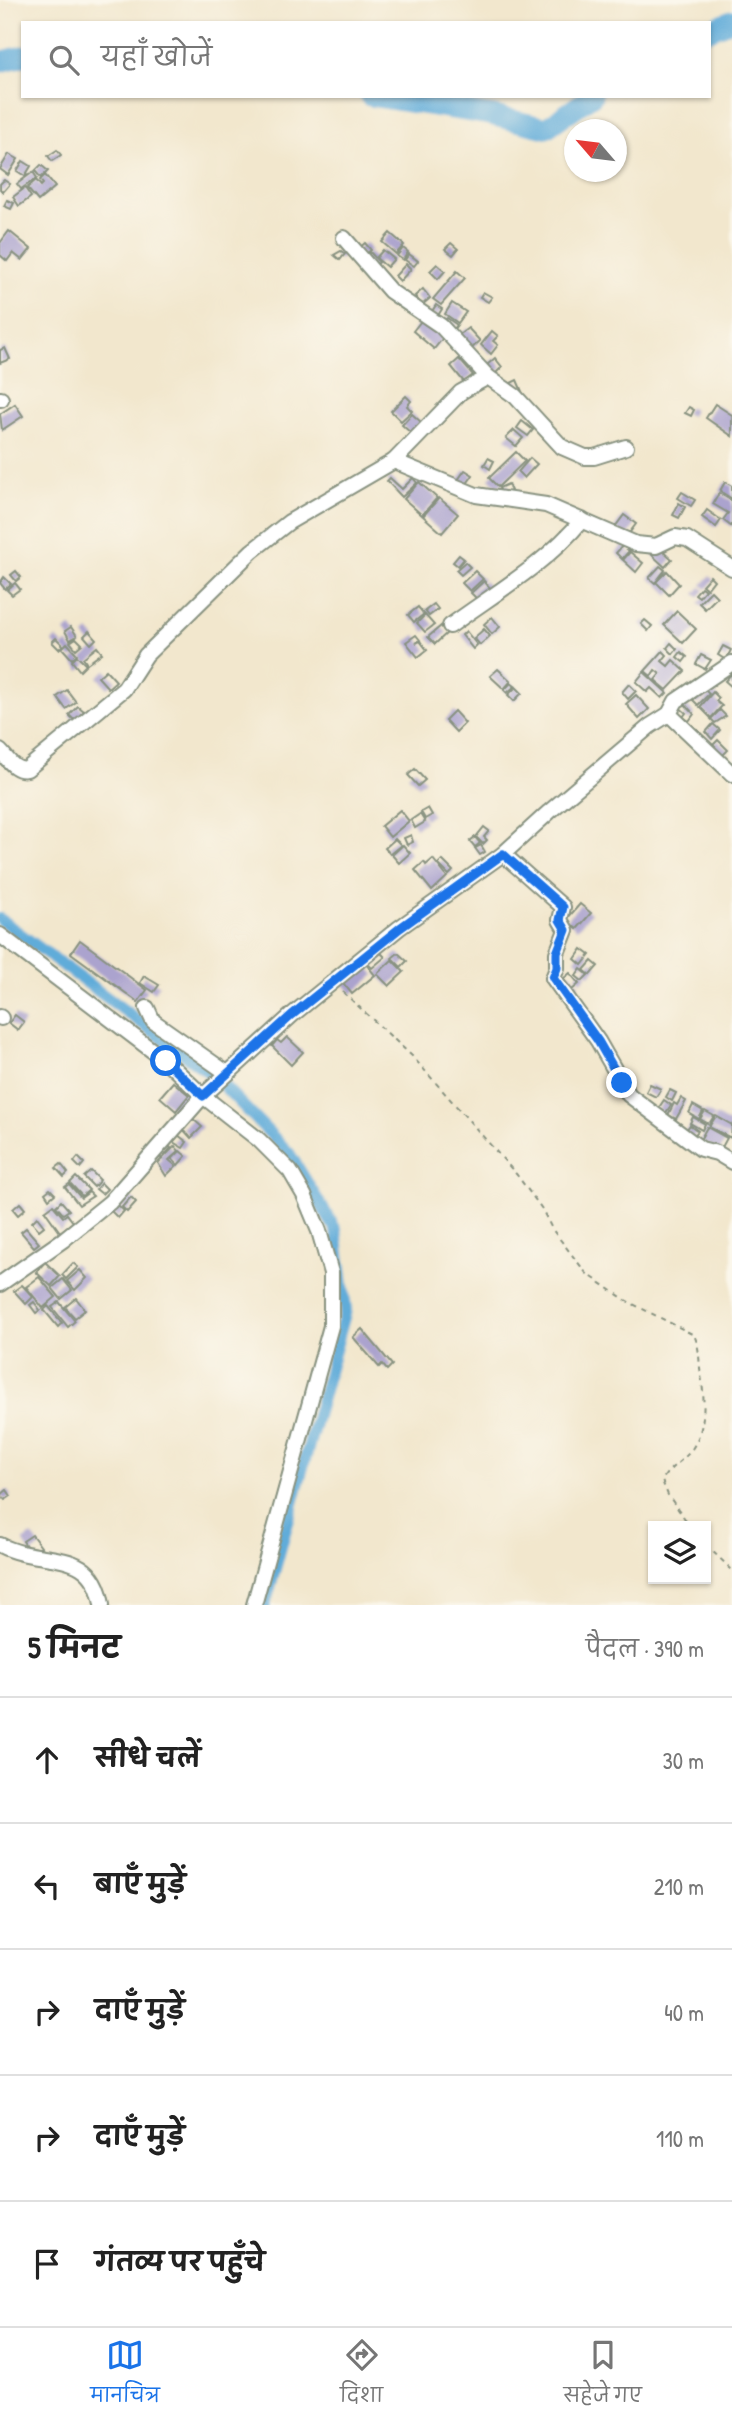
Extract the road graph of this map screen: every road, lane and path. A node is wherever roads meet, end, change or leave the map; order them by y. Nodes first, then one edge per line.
1 (344, 238) dead end
2 (488, 377) junction
3 (626, 447) dead end
4 (394, 461) junction
5 (582, 520) junction
6 (732, 568) edge
7 (450, 626) dead end
8 (732, 663) edge
9 (669, 714) junction
10 (0, 751) edge
11 (732, 774) edge
12 (503, 854) junction
13 (0, 935) edge
14 (339, 977) junction
15 (147, 1008) dead end
16 (226, 1074) junction
17 (207, 1092) junction
18 (732, 1162) edge
19 (0, 1284) edge
20 (686, 1521) edge
21 (0, 1545) edge
22 (711, 1550) edge
23 (732, 1570) edge
24 (102, 1605) edge
25 (254, 1605) edge

1 - 2 street
2 - 3 street
2 - 4 street
4 - 5 street
4 - 10 street
5 - 6 street
5 - 7 street
8 - 9 street
9 - 11 street
9 - 12 street
12 - 14 street
12 - 18 street
13 - 17 street
14 - 16 street
14 - 20 path
15 - 16 street
16 - 17 street
17 - 19 street
17 - 25 street
21 - 24 street
22 - 23 path

